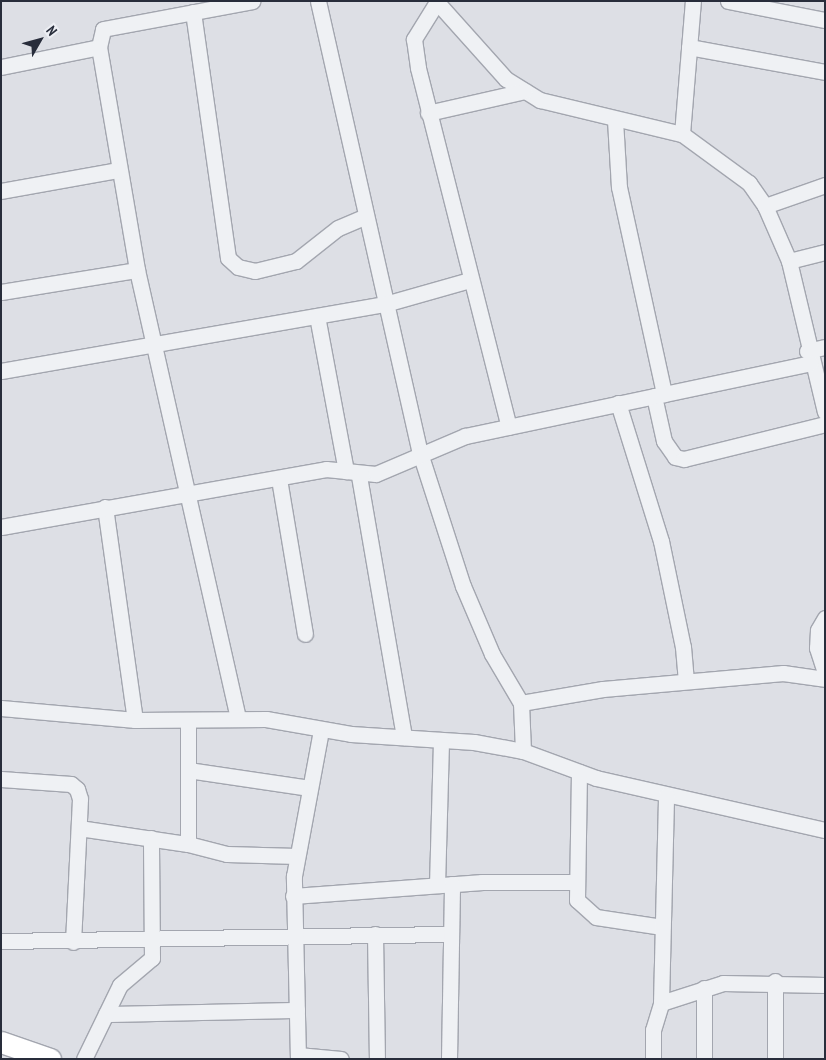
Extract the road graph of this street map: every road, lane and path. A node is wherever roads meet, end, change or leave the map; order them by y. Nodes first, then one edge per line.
1 (252, 1) edge
2 (318, 1) edge
3 (693, 1) edge
4 (728, 1) edge
5 (436, 2) edge
6 (193, 12) junction
7 (825, 20) edge
8 (99, 47) junction
9 (689, 47) junction
10 (1, 67) edge
11 (825, 72) edge
12 (524, 91) junction
13 (428, 113) junction
14 (614, 120) junction
15 (682, 134) junction
16 (118, 170) junction
17 (825, 185) edge
18 (1, 191) edge
19 (765, 206) junction
20 (366, 216) junction
21 (825, 252) edge
22 (788, 261) junction
23 (137, 270) junction
24 (470, 280) junction
25 (1, 292) edge
26 (385, 304) junction
27 (317, 316) junction
28 (155, 346) junction
29 (825, 347) edge
30 (809, 357) junction
31 (1, 371) edge
32 (659, 395) junction
33 (618, 403) junction
34 (825, 412) edge
35 (825, 424) edge
36 (509, 427) junction
37 (420, 453) junction
38 (353, 474) junction
39 (279, 479) junction
40 (189, 491) junction
41 (105, 507) junction
42 (1, 527) edge
43 (825, 618) edge
44 (305, 634) dead end
45 (825, 673) edge
46 (825, 679) edge
47 (686, 681) junction
48 (521, 703) junction
49 (1, 708) edge
50 (238, 718) junction
51 (135, 720) junction
52 (188, 720) junction
53 (321, 730) junction
54 (404, 737) junction
55 (441, 740) junction
56 (523, 751) junction
57 (188, 770) junction
58 (579, 772) junction
59 (1, 779) edge
60 (310, 788) junction
61 (666, 795) junction
62 (79, 828) junction
63 (825, 830) edge
64 (151, 838) junction
65 (188, 844) junction
66 (296, 856) junction
67 (575, 882) junction
68 (444, 885) junction
69 (293, 896) junction
70 (662, 927) junction
71 (296, 933) junction
72 (375, 934) junction
73 (451, 934) junction
74 (1, 941) edge
75 (73, 942) junction
76 (154, 942) junction
77 (775, 981) junction
78 (825, 985) edge
79 (704, 988) junction
80 (661, 1003) junction
81 (298, 1010) junction
82 (106, 1014) junction
83 (1, 1042) edge
84 (298, 1057) edge
85 (50, 1059) edge
86 (84, 1059) edge
87 (341, 1059) edge
88 (377, 1059) edge
89 (448, 1059) edge
90 (653, 1059) edge
91 (704, 1059) edge
92 (774, 1059) edge

1 - 6 street
2 - 20 street
3 - 9 street
4 - 7 street
5 - 12 street
5 - 13 street
6 - 8 street
6 - 20 street
8 - 10 street
8 - 16 street
9 - 11 street
9 - 15 street
12 - 13 street
12 - 14 street
13 - 24 street
14 - 15 street
14 - 32 street
15 - 19 street
16 - 18 street
16 - 23 street
17 - 19 street
19 - 22 street
20 - 26 street
21 - 22 street
22 - 30 street
23 - 25 street
23 - 28 street
24 - 26 street
24 - 36 street
26 - 27 street
26 - 37 street
27 - 28 street
27 - 38 street
28 - 31 street
28 - 40 street
29 - 30 street
30 - 32 street
30 - 34 street
32 - 33 street
32 - 35 street
33 - 36 street
33 - 47 street
36 - 37 street
37 - 38 street
37 - 48 street
38 - 39 street
38 - 54 street
39 - 40 street
39 - 44 street
40 - 41 street
40 - 50 street
41 - 42 street
41 - 51 street
43 - 45 street
46 - 47 street
47 - 48 street
48 - 56 street
49 - 51 street
50 - 52 street
50 - 53 street
51 - 52 street
52 - 57 street
53 - 54 street
53 - 60 street
54 - 55 street
55 - 56 street
55 - 68 street
56 - 58 street
57 - 60 street
57 - 65 street
58 - 61 street
58 - 67 street
59 - 62 street
60 - 66 street
61 - 63 street
61 - 70 street
62 - 64 street
62 - 75 street
64 - 65 street
64 - 76 street
65 - 66 street
66 - 69 street
67 - 68 street
67 - 70 street
68 - 69 street
68 - 73 street
69 - 71 street
70 - 80 street
71 - 72 street
71 - 76 street
71 - 81 street
72 - 73 street
72 - 88 street
73 - 89 street
74 - 75 street
75 - 76 street
76 - 82 street
77 - 78 street
77 - 79 street
77 - 92 street
79 - 80 street
79 - 91 street
80 - 90 street
81 - 82 street
81 - 84 street
82 - 86 street
83 - 85 street
84 - 87 street

